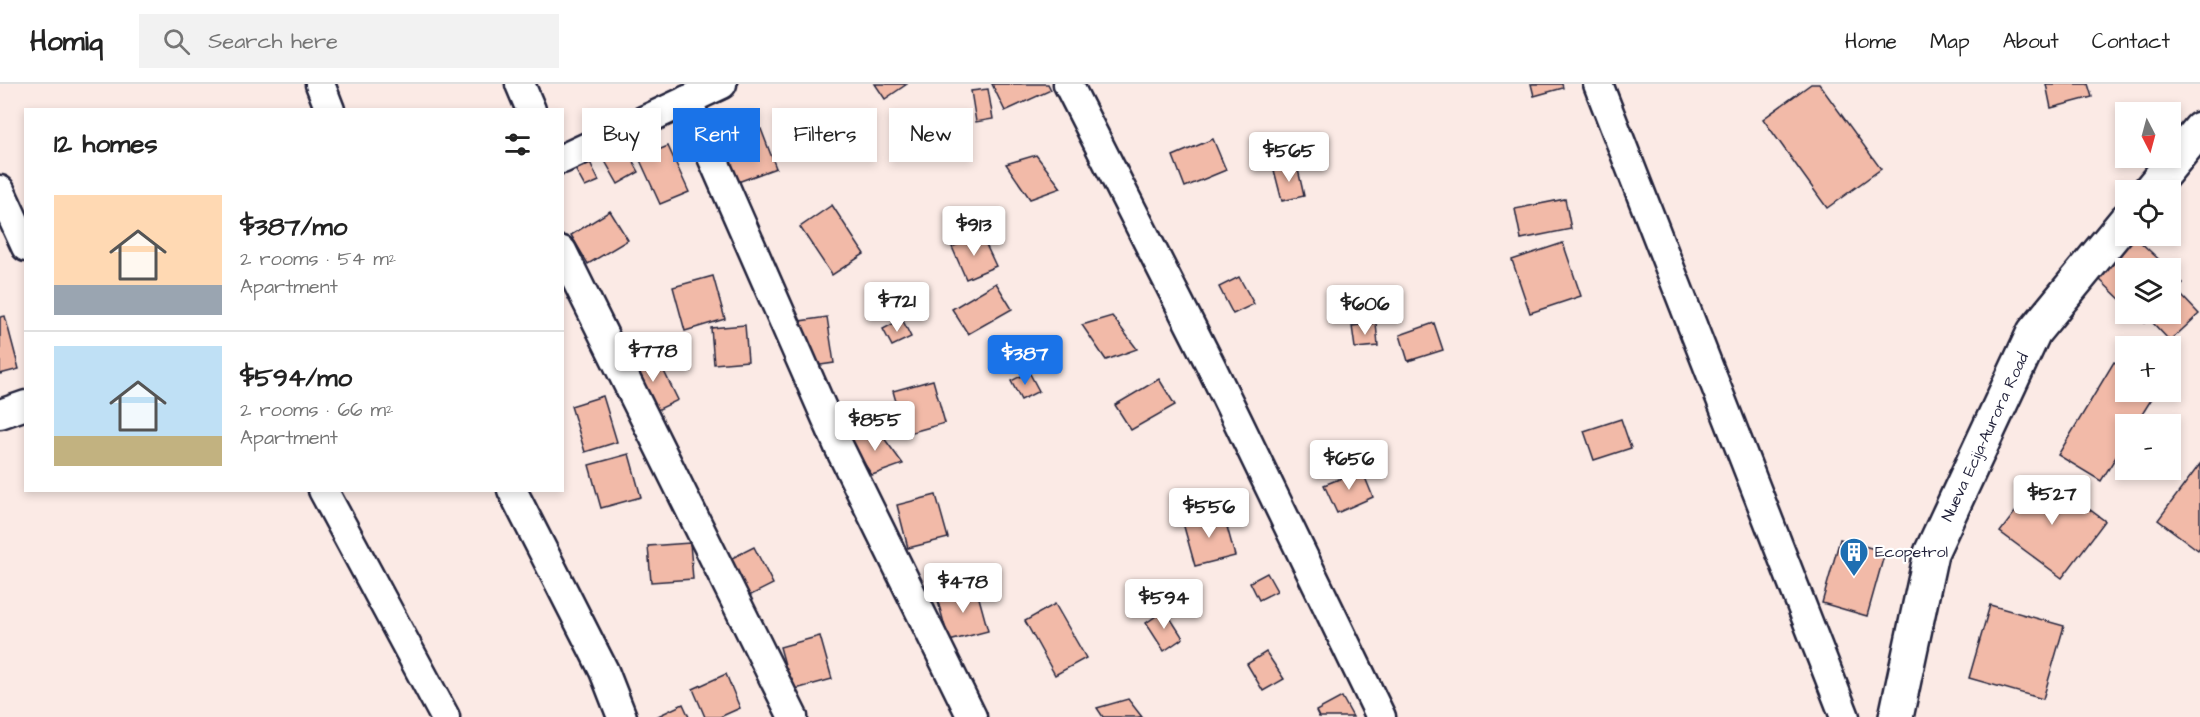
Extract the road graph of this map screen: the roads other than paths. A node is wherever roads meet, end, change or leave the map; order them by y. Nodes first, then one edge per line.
1 (320, 84) edge
2 (520, 84) edge
3 (722, 84) edge
4 (1068, 84) edge
5 (1598, 84) edge
6 (687, 100) junction
7 (329, 108) edge
8 (530, 108) edge
9 (2200, 129) edge
10 (564, 158) edge
11 (2158, 180) edge
12 (0, 190) edge
13 (2115, 233) edge
14 (24, 243) edge
15 (564, 255) edge
16 (24, 406) edge
17 (0, 414) edge
18 (324, 492) edge
19 (513, 492) edge
20 (445, 717) edge
21 (622, 717) edge
22 (793, 717) edge
23 (972, 717) edge
24 (1381, 717) edge
25 (1845, 717) edge
26 (1896, 717) edge

1 - 7 street
2 - 8 street
3 - 6 street
4 - 24 street
5 - 25 street
6 - 10 street
6 - 23 street
9 - 11 main road
12 - 14 street
13 - 26 main road, Nueva Ecija-Aurora Road
15 - 22 street
16 - 17 street
18 - 20 street
19 - 21 street

